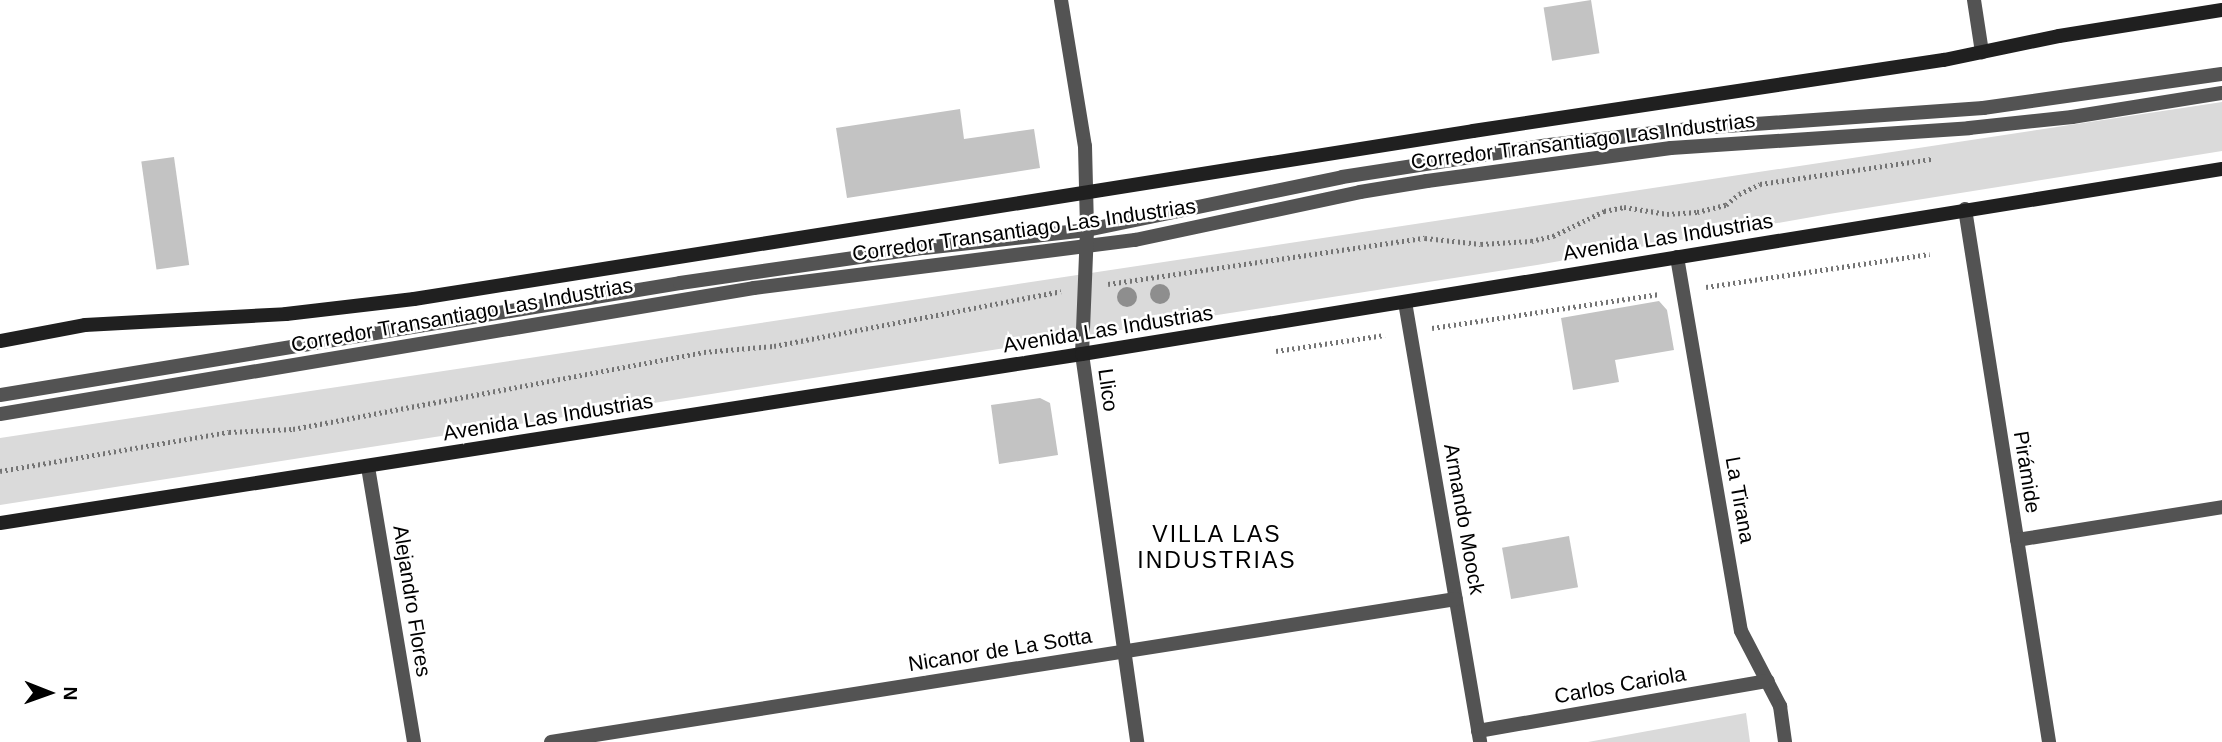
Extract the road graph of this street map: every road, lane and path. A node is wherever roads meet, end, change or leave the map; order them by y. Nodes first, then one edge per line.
1 (1061, 0) edge
2 (1974, 0) edge
3 (2222, 10) edge
4 (1982, 52) junction
5 (2222, 74) edge
6 (2222, 93) edge
7 (1942, 157) dead end
8 (2222, 169) edge
9 (1087, 193) junction
10 (1965, 209) junction
11 (1087, 230) junction
12 (1086, 247) junction
13 (1930, 254) dead end
14 (1677, 257) junction
15 (1082, 288) junction
16 (1683, 290) junction
17 (1405, 302) junction
18 (1411, 331) junction
19 (0, 341) edge
20 (1273, 352) dead end
21 (1082, 354) junction
22 (0, 395) edge
23 (0, 414) edge
24 (368, 467) junction
25 (0, 471) edge
26 (2222, 507) edge
27 (0, 523) edge
28 (2017, 540) junction
29 (1456, 599) junction
30 (1123, 652) junction
31 (1768, 681) junction
32 (1479, 736) edge
33 (414, 742) edge
34 (551, 742) edge
35 (1137, 742) edge
36 (1785, 742) edge
37 (2049, 742) edge

1 - 9 street, Llico
2 - 4 street
3 - 4 main road
4 - 9 main road
5 - 11 street, Corredor Transantiago Las Industrias
6 - 12 street, Corredor Transantiago Las Industrias
7 - 15 path
8 - 10 main road, Avenida Las Industrias
9 - 11 street, Llico
9 - 19 main road
10 - 14 main road, Avenida Las Industrias
10 - 28 street, Pirámide
11 - 12 street, Llico
11 - 22 street, Corredor Transantiago Las Industrias
12 - 15 street, Llico
12 - 23 street, Corredor Transantiago Las Industrias
13 - 16 path
14 - 16 street, La Tirana
14 - 17 main road, Avenida Las Industrias
15 - 21 street, Llico
15 - 25 path
16 - 18 path
16 - 31 street, La Tirana
17 - 18 street, Armando Moock
17 - 21 main road, Avenida Las Industrias
18 - 20 path
18 - 29 street, Armando Moock
21 - 24 main road, Avenida Las Industrias
21 - 30 street, Llico
24 - 27 main road, Avenida Las Industrias
24 - 33 street, Alejandro Flores
26 - 28 street
28 - 37 street, Pirámide
29 - 30 street, Nicanor de La Sotta
29 - 32 street, Armando Moock
30 - 34 street, Nicanor de La Sotta
30 - 35 street, Llico
31 - 32 street, Carlos Cariola
31 - 36 street, La Tirana

